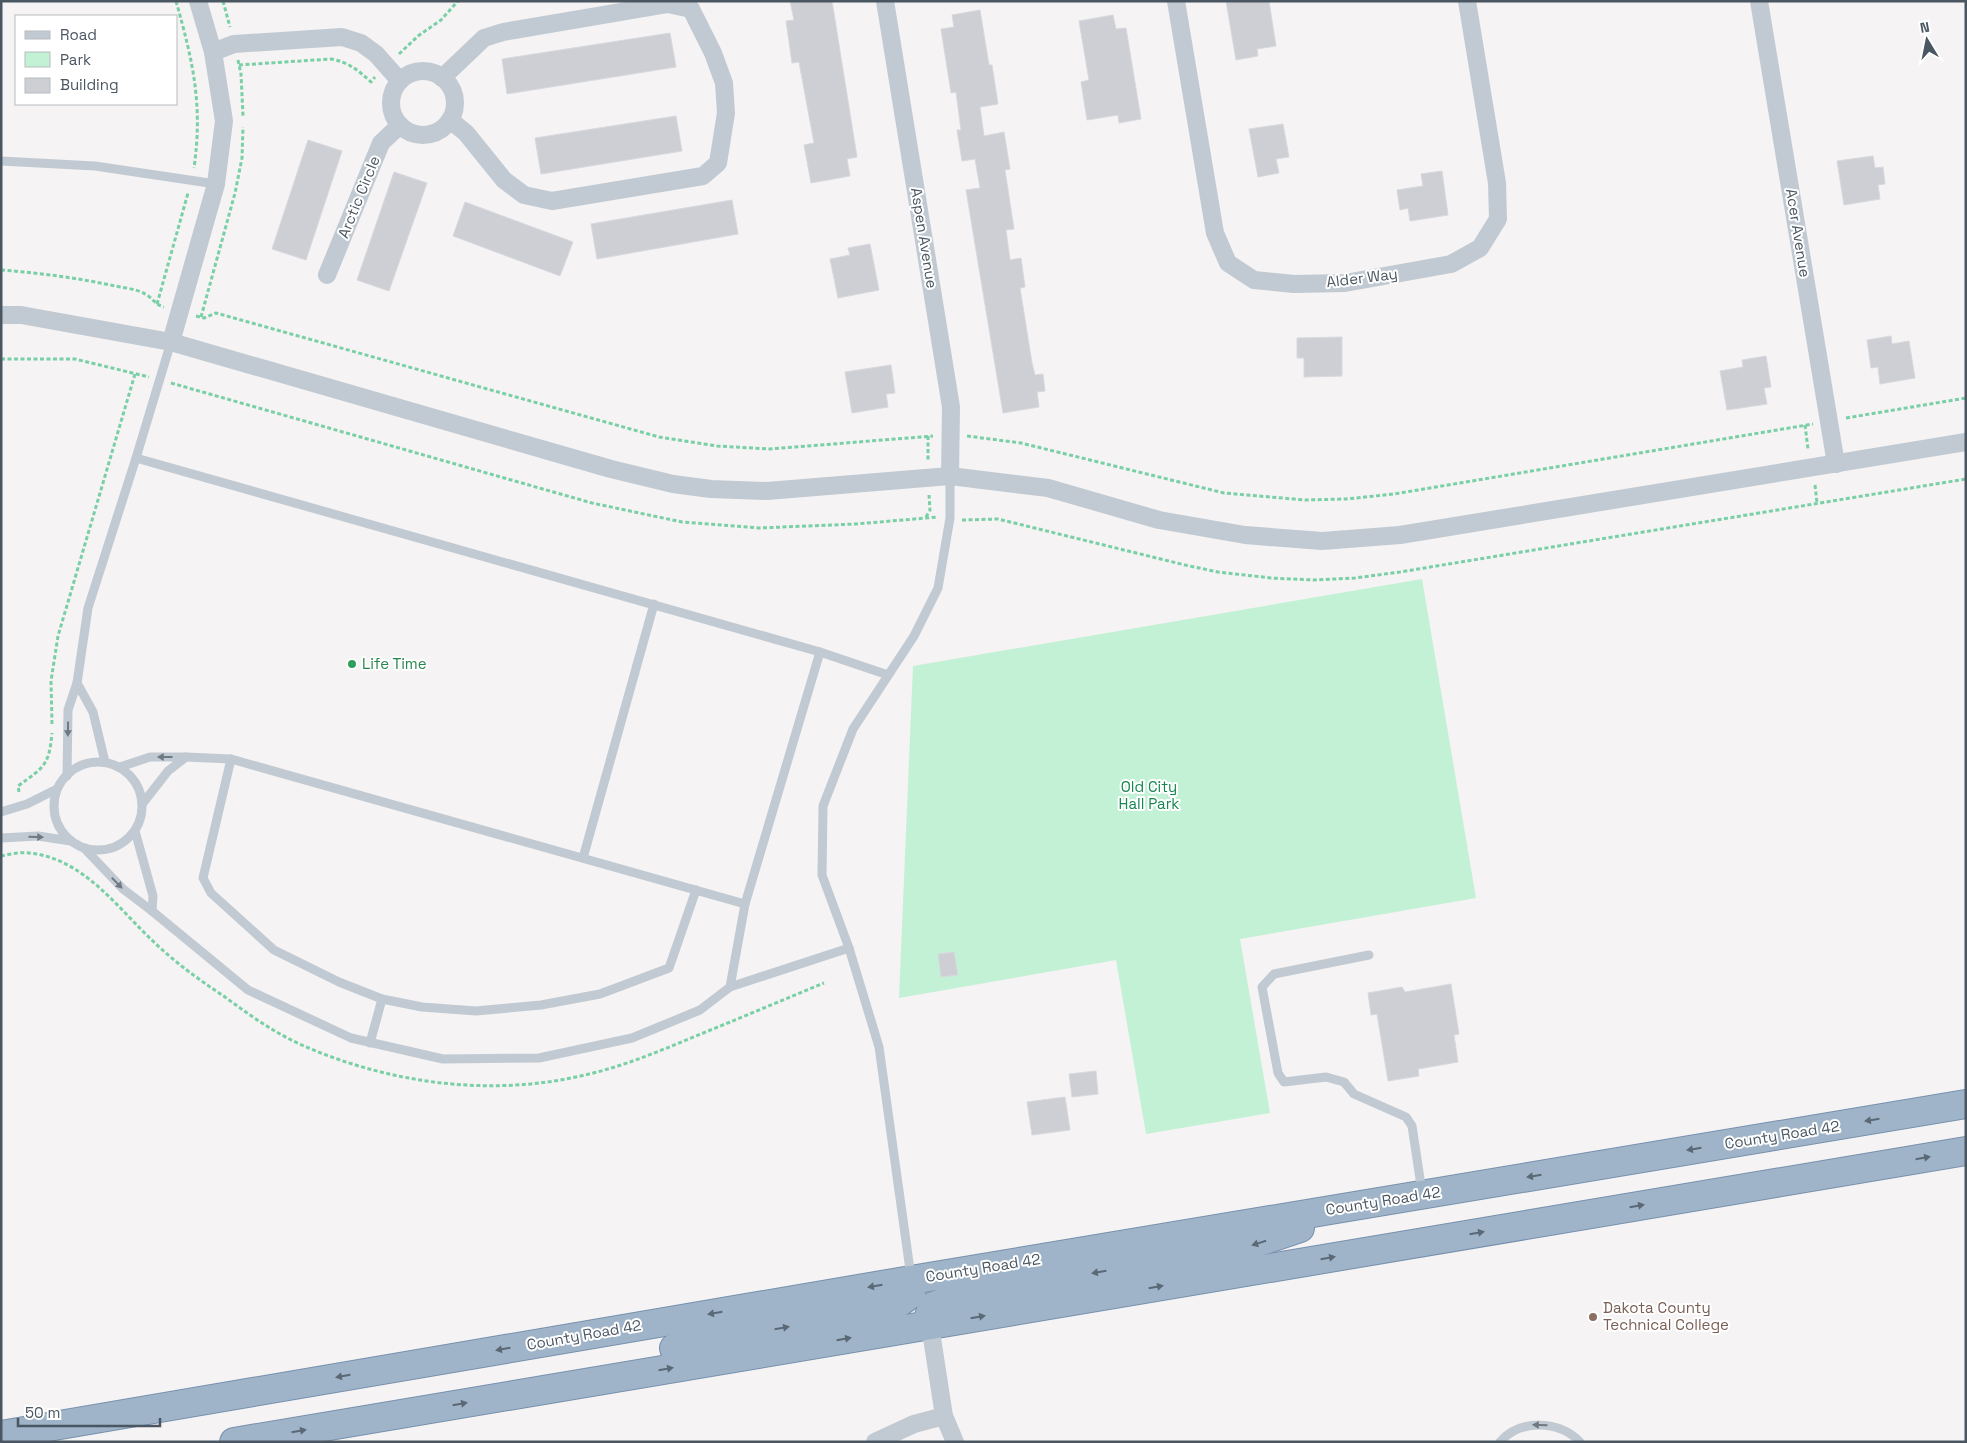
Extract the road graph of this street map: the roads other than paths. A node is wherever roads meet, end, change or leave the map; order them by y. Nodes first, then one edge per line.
1 (198, 1) edge
2 (885, 1) edge
3 (1176, 1) edge
4 (1467, 1) edge
5 (1759, 1) edge
6 (213, 52) junction
7 (442, 78) junction
8 (400, 81) junction
9 (450, 120) junction
10 (400, 125) junction
11 (1, 161) edge
12 (216, 184) junction
13 (327, 275) dead end
14 (1, 315) edge
15 (170, 342) junction
16 (1966, 442) edge
17 (136, 458) junction
18 (1836, 464) junction
19 (950, 476) junction
20 (654, 604) junction
21 (820, 652) junction
22 (888, 675) junction
23 (77, 683) junction
24 (186, 757) junction
25 (231, 759) junction
26 (105, 762) junction
27 (120, 767) junction
28 (66, 776) junction
29 (57, 789) junction
30 (143, 803) junction
31 (1, 812) edge
32 (135, 831) junction
33 (1, 838) edge
34 (71, 841) junction
35 (84, 848) junction
36 (583, 858) junction
37 (696, 890) junction
38 (746, 904) junction
39 (152, 911) junction
40 (849, 948) junction
41 (1369, 955) dead end
42 (730, 987) junction
43 (382, 999) junction
44 (370, 1042) junction
45 (1966, 1104) edge
46 (1966, 1132) edge
47 (1966, 1151) edge
48 (1727, 1191) junction
49 (1422, 1195) junction
50 (1354, 1206) junction
51 (911, 1280) junction
52 (930, 1325) junction
53 (515, 1394) junction
54 (944, 1416) junction
55 (1, 1435) edge
56 (234, 1442) edge
57 (876, 1442) edge
58 (955, 1442) edge
59 (1500, 1442) edge
60 (1580, 1442) edge

1 - 6 street
2 - 19 street, Aspen Avenue
3 - 4 street, Alder Way
5 - 18 street, Acer Avenue
6 - 8 street
6 - 12 street
7 - 8 street
7 - 9 street
7 - 9 street
8 - 10 street
9 - 10 street
10 - 13 street, Arctic Circle
11 - 12 lane
12 - 15 street
14 - 15 street
15 - 17 lane
15 - 19 street
16 - 18 street
17 - 20 lane
17 - 23 lane
18 - 19 street
19 - 22 lane
20 - 21 lane
20 - 36 lane
21 - 22 lane
21 - 38 lane
22 - 40 lane
23 - 26 lane
23 -> 28 lane
24 - 25 lane
24 -> 27 lane
24 - 30 lane
25 - 36 lane
25 - 43 lane
26 - 27 lane
26 - 28 lane
27 - 30 lane
28 - 29 lane
29 - 31 lane
29 - 34 lane
30 - 32 lane
32 - 35 lane
32 - 39 lane
33 -> 34 lane
34 - 35 lane
35 -> 39 lane
36 - 37 lane
37 - 38 lane
37 - 43 lane
38 - 42 lane
39 - 44 lane
40 - 42 lane
40 - 51 lane
41 - 49 lane
42 - 44 lane
43 - 44 lane
45 -> 49 highway, County Road 42
46 - 48 highway
48 -> 47 highway
52 -> 48 highway
49 - 50 highway, County Road 42
50 - 51 highway, County Road 42
50 -> 52 highway
53 -> 51 highway
51 -> 55 highway, County Road 42
53 -> 52 highway
52 - 54 street
56 -> 53 highway
54 - 57 street
54 - 58 street
60 -> 59 lane

